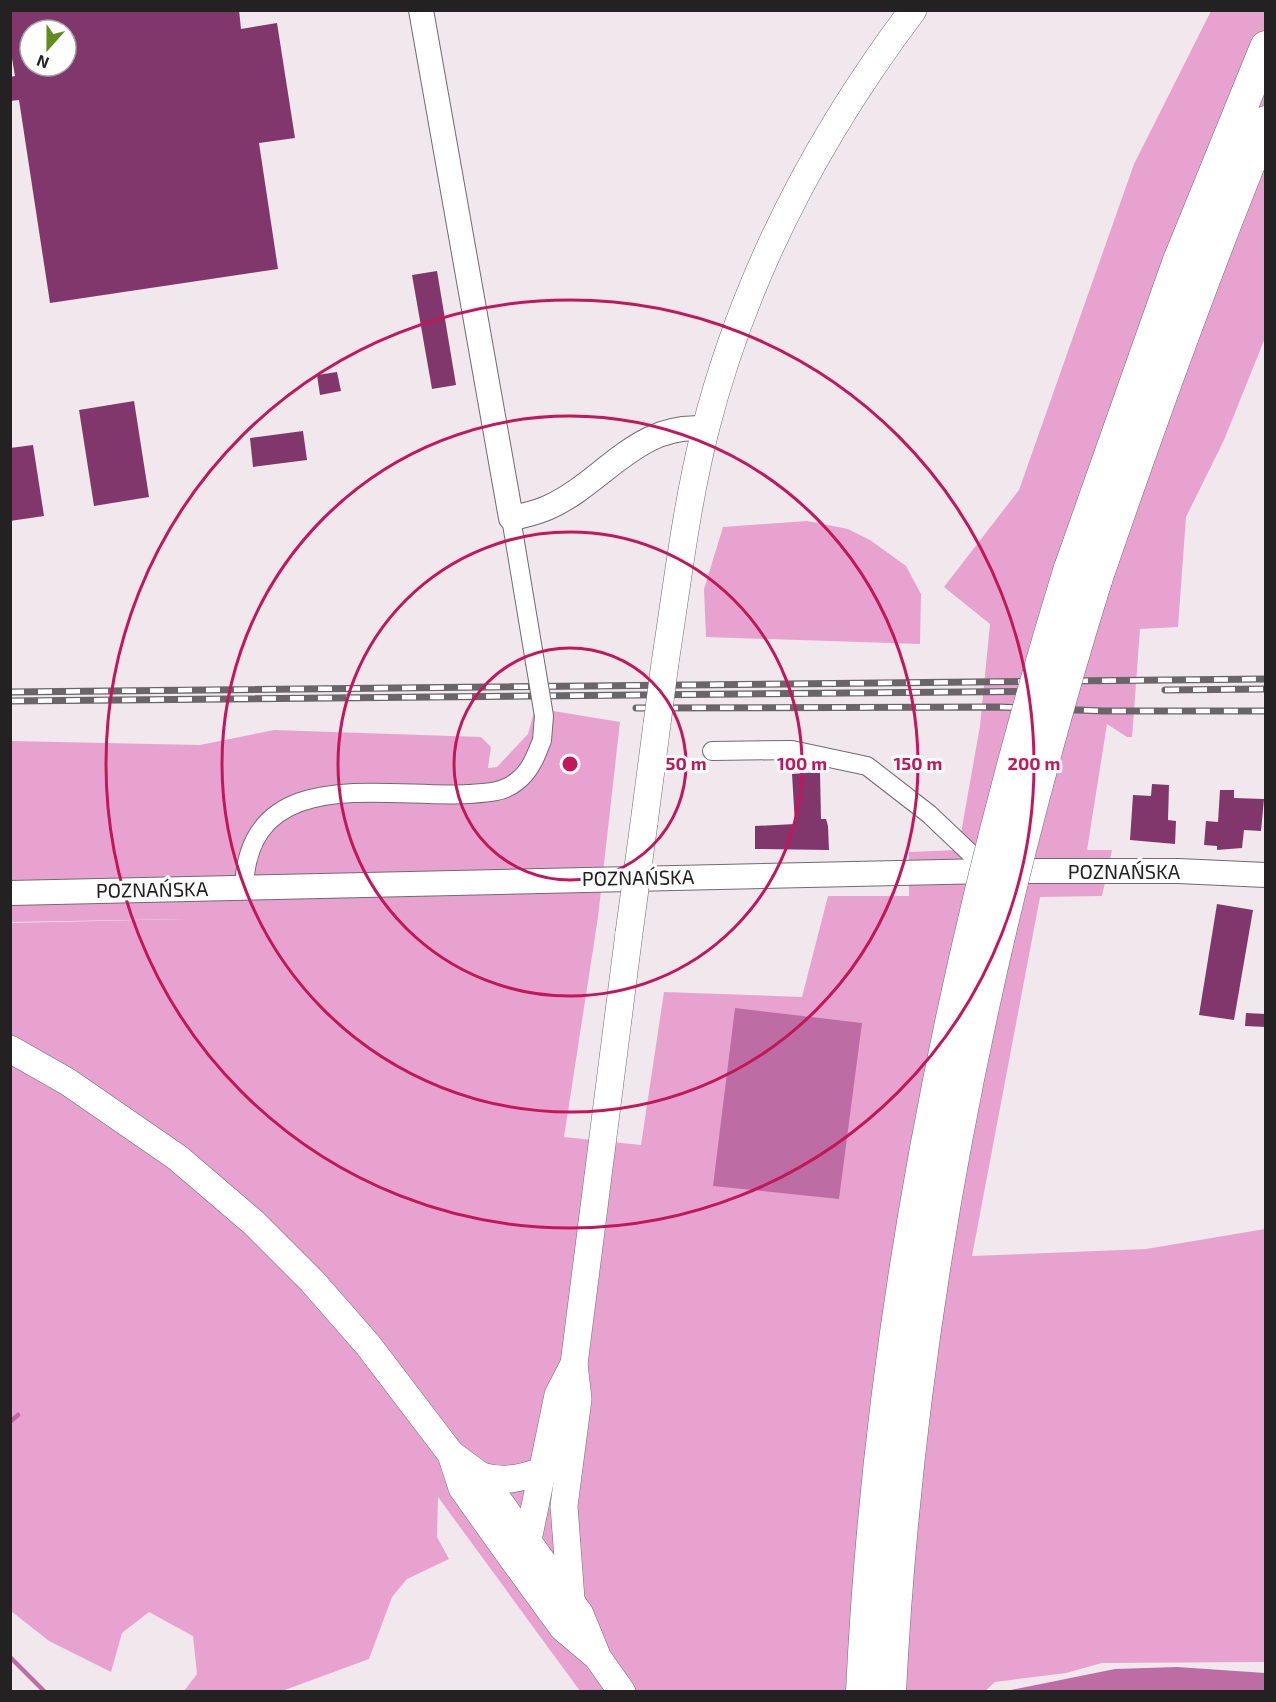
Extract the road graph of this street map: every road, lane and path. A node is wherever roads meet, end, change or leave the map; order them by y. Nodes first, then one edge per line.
1 (421, 10) edge
2 (913, 10) edge
3 (1266, 47) edge
4 (1266, 122) edge
5 (705, 429) junction
6 (511, 518) junction
7 (1083, 575) junction
8 (712, 751) dead end
9 (989, 871) junction
10 (1266, 875) edge
11 (244, 888) junction
12 (10, 892) edge
13 (10, 1049) edge
14 (574, 1364) junction
15 (451, 1455) junction
16 (542, 1471) junction
17 (481, 1476) junction
18 (564, 1506) junction
19 (518, 1547) junction
20 (571, 1600) junction
21 (598, 1658) junction
22 (622, 1692) edge
23 (862, 1692) edge
24 (890, 1692) edge

1 - 6 street
2 - 5 main road
3 - 7 highway
4 - 7 highway
5 - 6 street
5 - 14 main road, bridge
6 - 11 street, bridge
7 - 23 highway, bridge
7 - 24 highway, bridge
8 - 9 street
9 - 10 street, POZNAŃSKA
9 - 11 street, POZNAŃSKA
11 - 12 street, POZNAŃSKA
13 - 15 main road
14 - 16 main road
14 - 18 main road
15 - 17 main road
15 - 19 main road
16 - 17 main road
16 - 19 main road
17 - 19 main road
18 - 19 main road
18 - 20 main road
19 - 20 main road
19 - 21 main road
20 - 21 main road
21 - 22 main road

